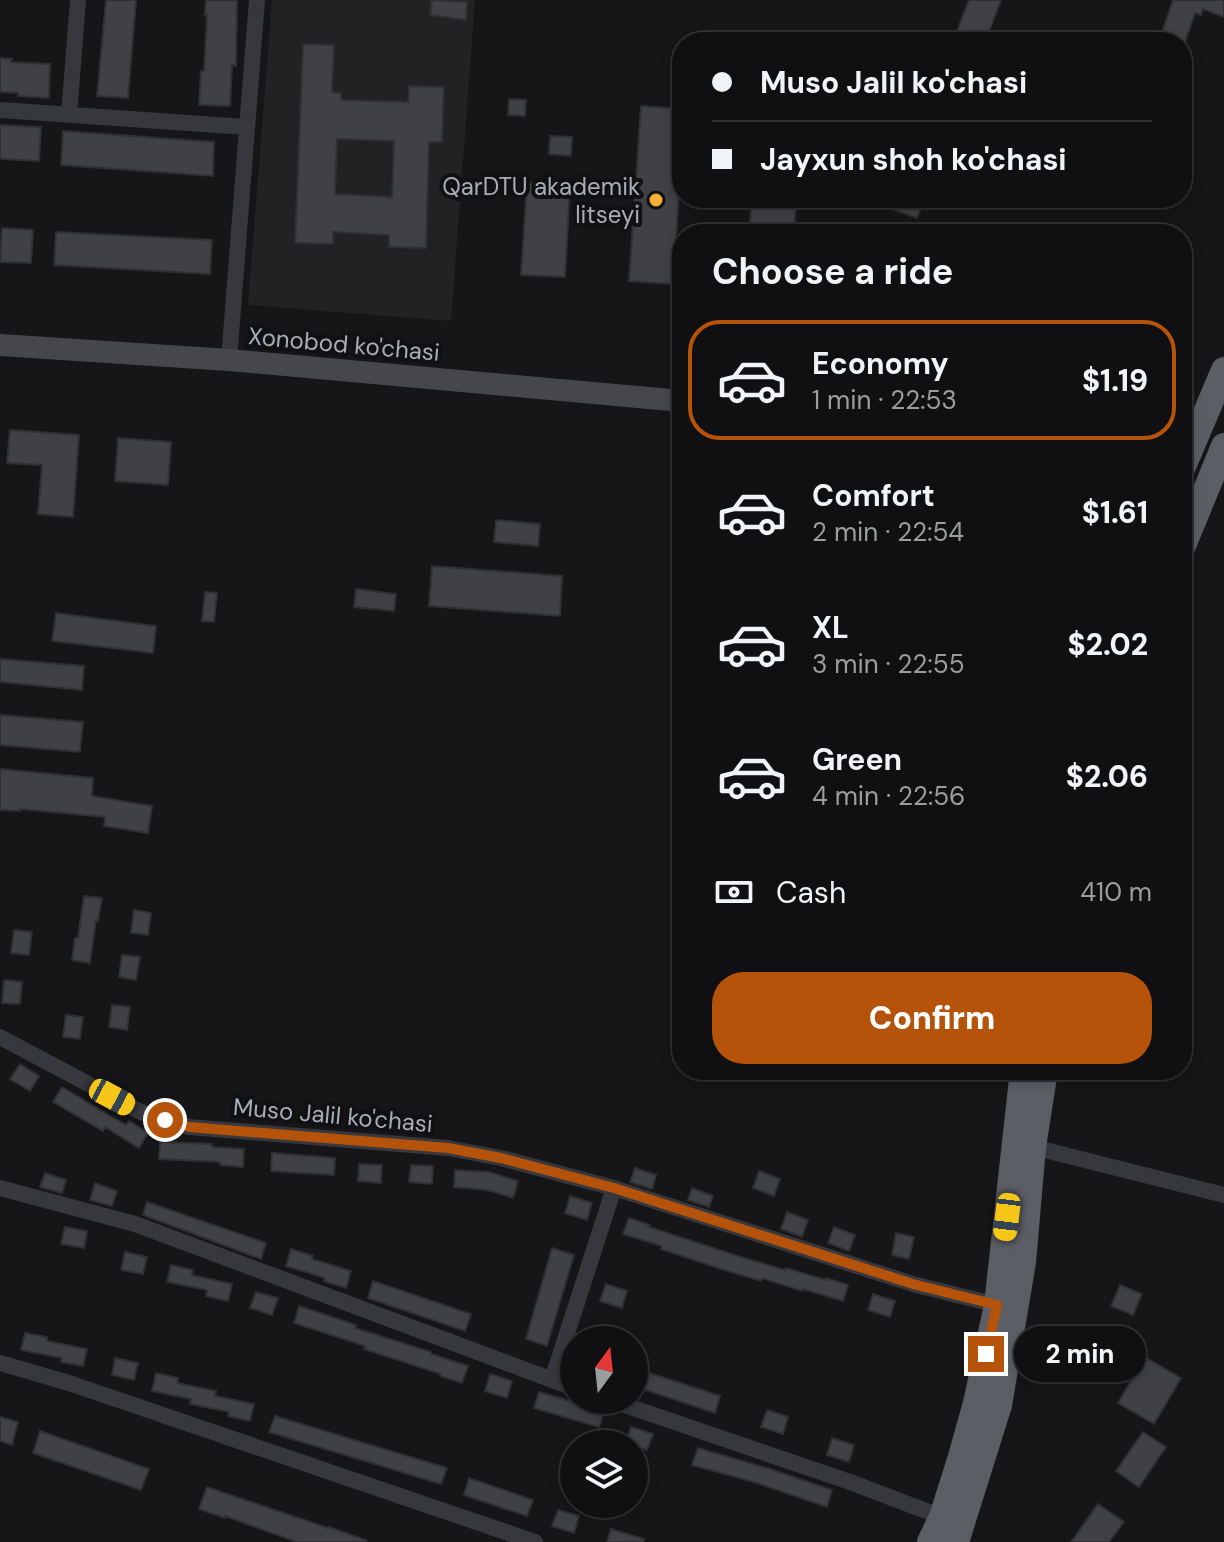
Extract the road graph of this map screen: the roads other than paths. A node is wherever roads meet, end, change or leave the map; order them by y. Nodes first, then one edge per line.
1 (78, 0) edge
2 (257, 0) edge
3 (0, 110) edge
4 (69, 115) junction
5 (246, 127) junction
6 (0, 345) edge
7 (229, 360) junction
8 (1224, 370) edge
9 (672, 400) edge
10 (1192, 428) edge
11 (1224, 446) edge
12 (1192, 524) edge
13 (0, 1037) edge
14 (1022, 1080) edge
15 (1043, 1080) edge
16 (1033, 1147) junction
17 (0, 1188) edge
18 (614, 1188) junction
19 (1224, 1195) edge
20 (997, 1305) junction
21 (0, 1363) edge
22 (552, 1380) junction
23 (560, 1383) edge
24 (648, 1413) edge
25 (942, 1517) junction
26 (535, 1542) edge
27 (930, 1542) edge
28 (956, 1542) edge

1 - 4 street
2 - 5 street
3 - 4 street
4 - 5 street
5 - 7 street
6 - 7 main road, Xonobod ko'chasi
7 - 9 main road, Xonobod ko'chasi
8 - 10 highway
11 - 12 highway
13 - 18 street, Muso Jalil ko'chasi
14 - 20 highway
15 - 16 highway
16 - 19 street
16 - 28 highway
17 - 22 street
18 - 20 street, Muso Jalil ko'chasi
18 - 22 street
20 - 25 highway
21 - 26 street
22 - 23 street
24 - 25 street
25 - 27 highway

